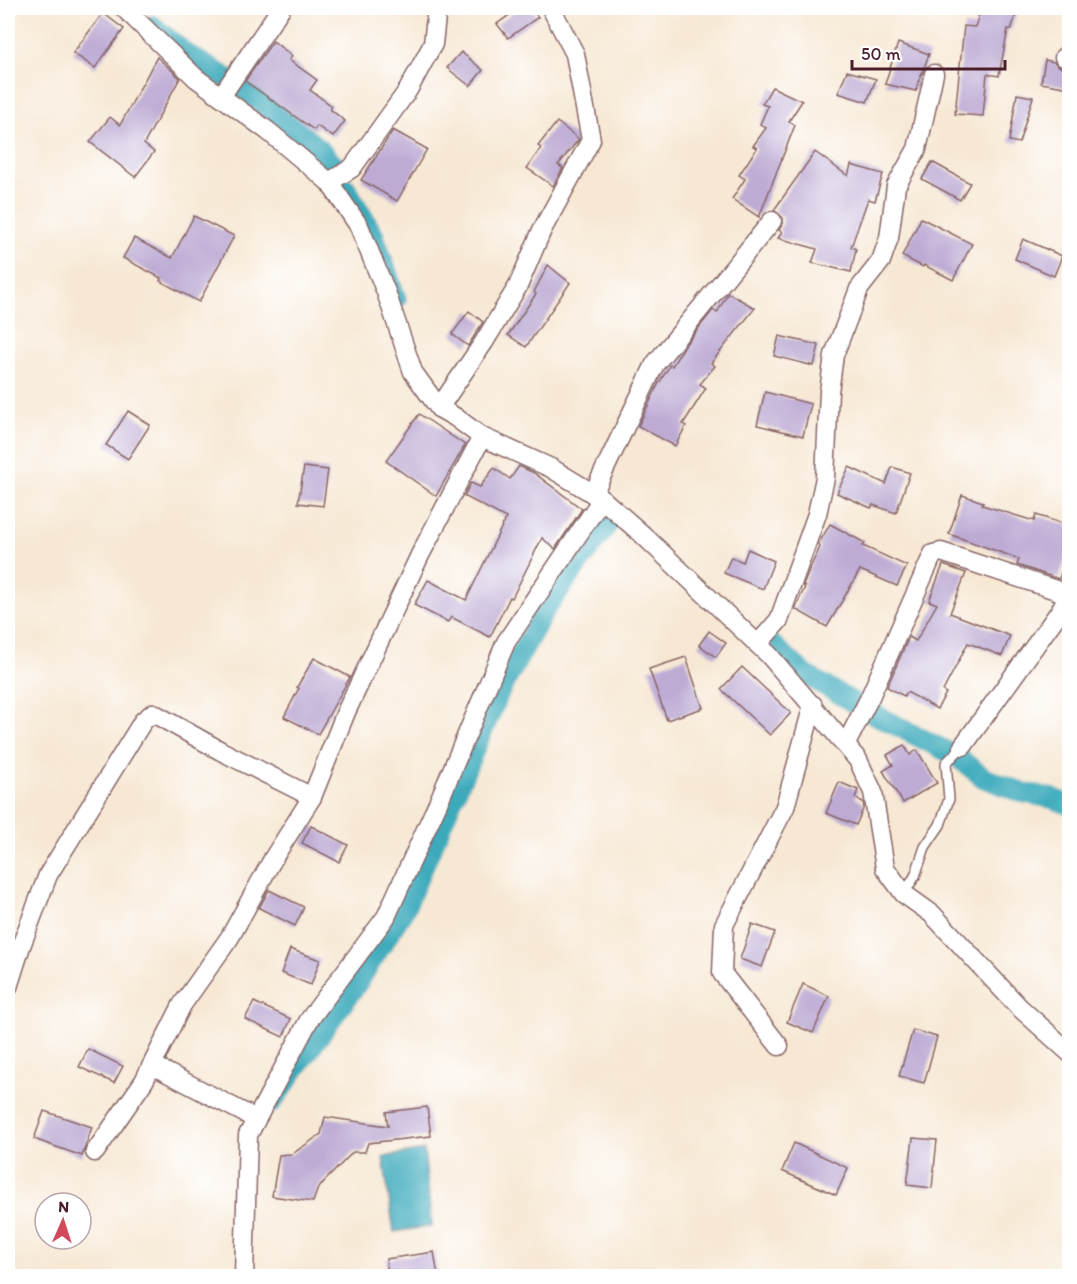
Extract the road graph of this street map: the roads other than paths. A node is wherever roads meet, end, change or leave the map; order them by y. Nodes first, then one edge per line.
1 (124, 8) edge
2 (281, 8) edge
3 (436, 8) edge
4 (551, 8) edge
5 (934, 74) dead end
6 (228, 88) junction
7 (329, 182) junction
8 (772, 220) dead end
9 (439, 408) junction
10 (482, 437) junction
11 (598, 496) junction
12 (1069, 593) edge
13 (758, 645) junction
14 (813, 705) junction
15 (846, 744) junction
16 (963, 746) joint
17 (312, 797) junction
18 (904, 894) junction
19 (8, 987) edge
20 (779, 1046) dead end
21 (1070, 1053) edge
22 (152, 1065) junction
23 (256, 1119) junction
24 (95, 1152) dead end
25 (244, 1276) edge

1 - 6 street
2 - 6 street
3 - 7 street
4 - 9 street
5 - 13 street
6 - 7 street
7 - 9 street
8 - 11 street
9 - 10 street
10 - 11 street
10 - 17 street
11 - 13 street
11 - 23 street
12 - 15 street
12 - 16 street
13 - 14 street
14 - 15 street
14 - 20 street
15 - 18 street
16 - 18 lane
17 - 19 street
17 - 22 street
18 - 21 street
22 - 23 street
22 - 24 street
23 - 25 street

